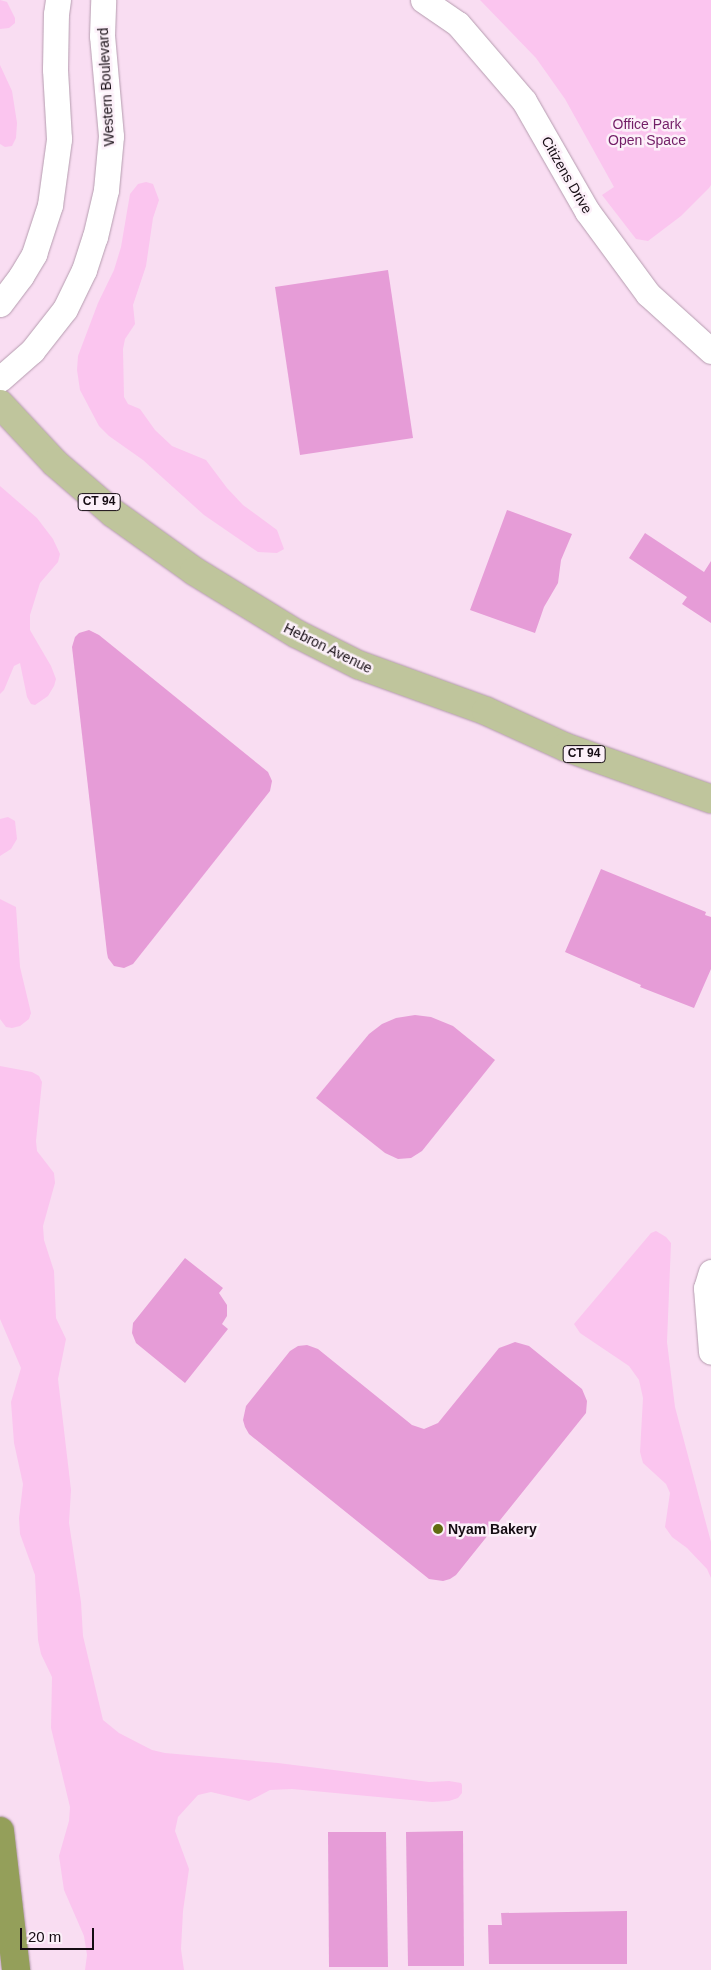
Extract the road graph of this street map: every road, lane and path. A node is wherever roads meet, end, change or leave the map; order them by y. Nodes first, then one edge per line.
1 (58, 0) edge
2 (102, 0) edge
3 (423, 0) edge
4 (0, 304) edge
5 (711, 351) edge
6 (0, 379) edge
7 (0, 404) edge
8 (711, 799) edge
9 (711, 1272) edge
10 (711, 1352) edge
11 (0, 1831) edge
12 (16, 1970) edge

1 - 4 street
2 - 6 street, Western Boulevard
3 - 5 street, Citizens Drive
7 - 8 main road, Hebron Avenue / CT 94
9 - 10 street
11 - 12 highway

